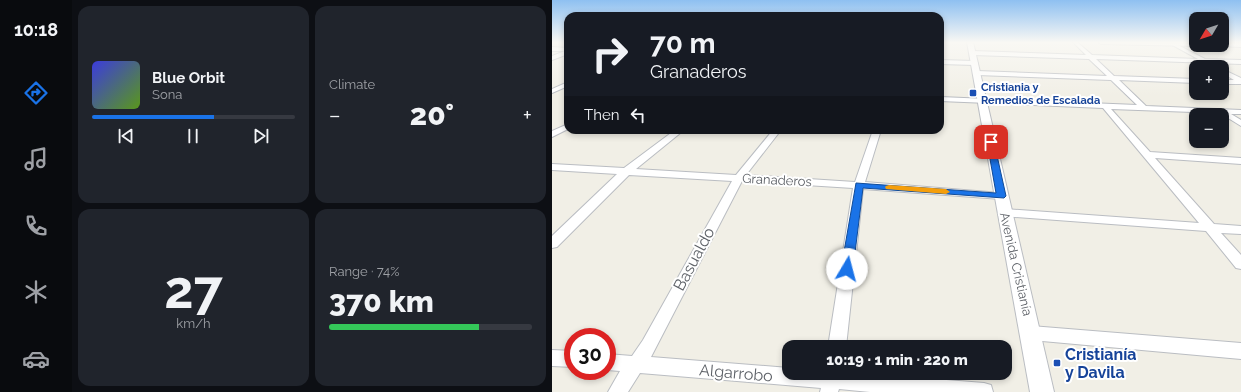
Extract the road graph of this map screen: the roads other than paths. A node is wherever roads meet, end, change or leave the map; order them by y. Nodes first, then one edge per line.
1 (955, 60) edge
2 (974, 60) edge
3 (990, 60) edge
4 (1095, 60) edge
5 (1229, 61) edge
6 (944, 62) edge
7 (1241, 62) edge
8 (1229, 74) edge
9 (1114, 78) junction
10 (1189, 81) edge
11 (1229, 82) edge
12 (1241, 82) edge
13 (564, 86) edge
14 (553, 90) edge
15 (564, 90) edge
16 (944, 99) edge
17 (983, 100) junction
18 (1105, 106) junction
19 (1143, 107) junction
20 (1189, 109) edge
21 (1229, 111) edge
22 (1241, 112) edge
23 (1229, 115) edge
24 (1241, 124) edge
25 (564, 128) edge
26 (552, 134) edge
27 (675, 134) edge
28 (774, 134) edge
29 (876, 134) edge
30 (1146, 155) junction
31 (1241, 161) edge
32 (552, 167) edge
33 (627, 171) junction
34 (739, 178) junction
35 (859, 185) junction
36 (1001, 196) junction
37 (1004, 213) junction
38 (1211, 228) junction
39 (1241, 230) edge
40 (552, 244) edge
41 (1241, 264) edge
42 (1031, 333) junction
43 (838, 340) edge
44 (1241, 351) edge
45 (552, 358) edge
46 (564, 359) edge
47 (616, 363) edge
48 (636, 364) junction
49 (832, 382) edge
50 (617, 392) edge
51 (984, 392) edge
52 (1042, 392) edge

1 - 6 street
2 - 17 street, Avenida Cristianía
3 - 9 street
4 - 9 street
5 - 7 street
8 - 12 street
9 - 10 street
9 - 19 street
11 - 12 street
13 - 14 street
14 - 15 street
16 - 17 street
17 - 18 street
17 - 36 street, Avenida Cristianía
18 - 19 street
18 - 30 street
19 - 20 street
21 - 22 street
23 - 24 street
25 - 26 street
27 - 33 street
28 - 34 street, Basualdo
29 - 35 street
30 - 31 street
30 - 38 street
32 - 33 street, Granaderos
33 - 34 street, Granaderos
33 - 40 street
34 - 35 street, Granaderos
34 - 48 street, Basualdo
35 - 36 street, Granaderos
35 - 43 street
36 - 37 street, Avenida Cristianía
37 - 38 street
37 - 42 street, Avenida Cristianía
38 - 39 street
38 - 41 street
42 - 44 street
42 - 52 street, Avenida Cristianía
45 - 46 street
47 - 48 street, Algarrobo
48 - 49 street, Algarrobo
48 - 50 street, Basualdo
49 - 51 street, Algarrobo

